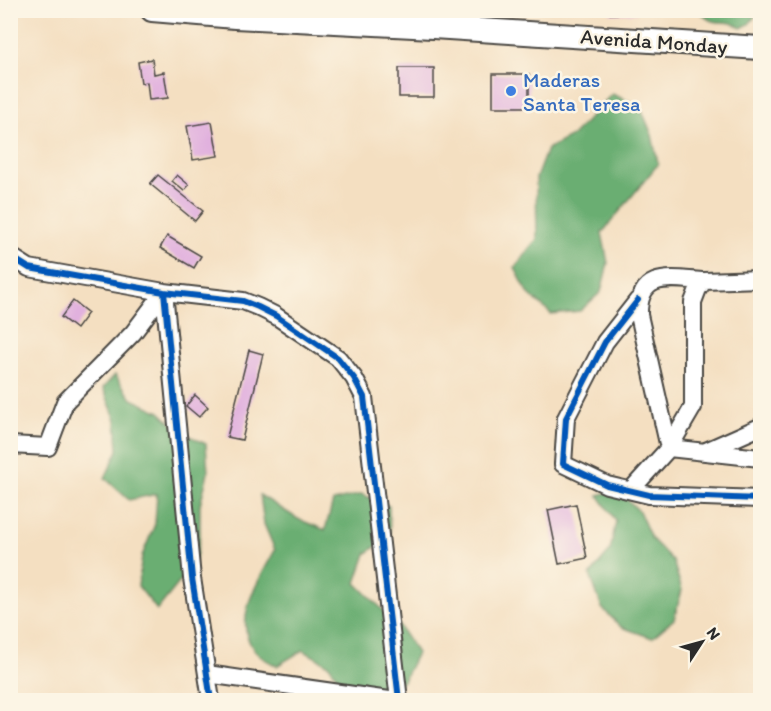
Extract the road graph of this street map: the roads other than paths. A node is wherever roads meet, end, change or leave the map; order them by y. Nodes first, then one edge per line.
1 (152, 10) edge
2 (235, 14) edge
3 (433, 19) edge
4 (760, 48) edge
5 (10, 256) edge
6 (760, 279) edge
7 (704, 281) junction
8 (164, 292) junction
9 (638, 300) junction
10 (760, 427) edge
11 (10, 446) edge
12 (669, 448) junction
13 (706, 451) junction
14 (760, 458) edge
15 (631, 490) junction
16 (760, 499) edge
17 (207, 674) junction
18 (211, 700) edge
19 (389, 700) edge
20 (399, 700) edge

1 - 2 main road, Avenida Monday
2 - 3 main road, Avenida Monday
3 - 4 main road, Avenida Monday
5 - 8 street
6 - 7 street
7 - 9 street
7 - 12 street
8 - 11 street
8 - 17 street
8 - 20 street
9 - 12 street
9 - 15 street
10 - 13 street
12 - 13 street
12 - 15 street
13 - 14 street
15 - 16 street
17 - 18 street
17 - 19 street

